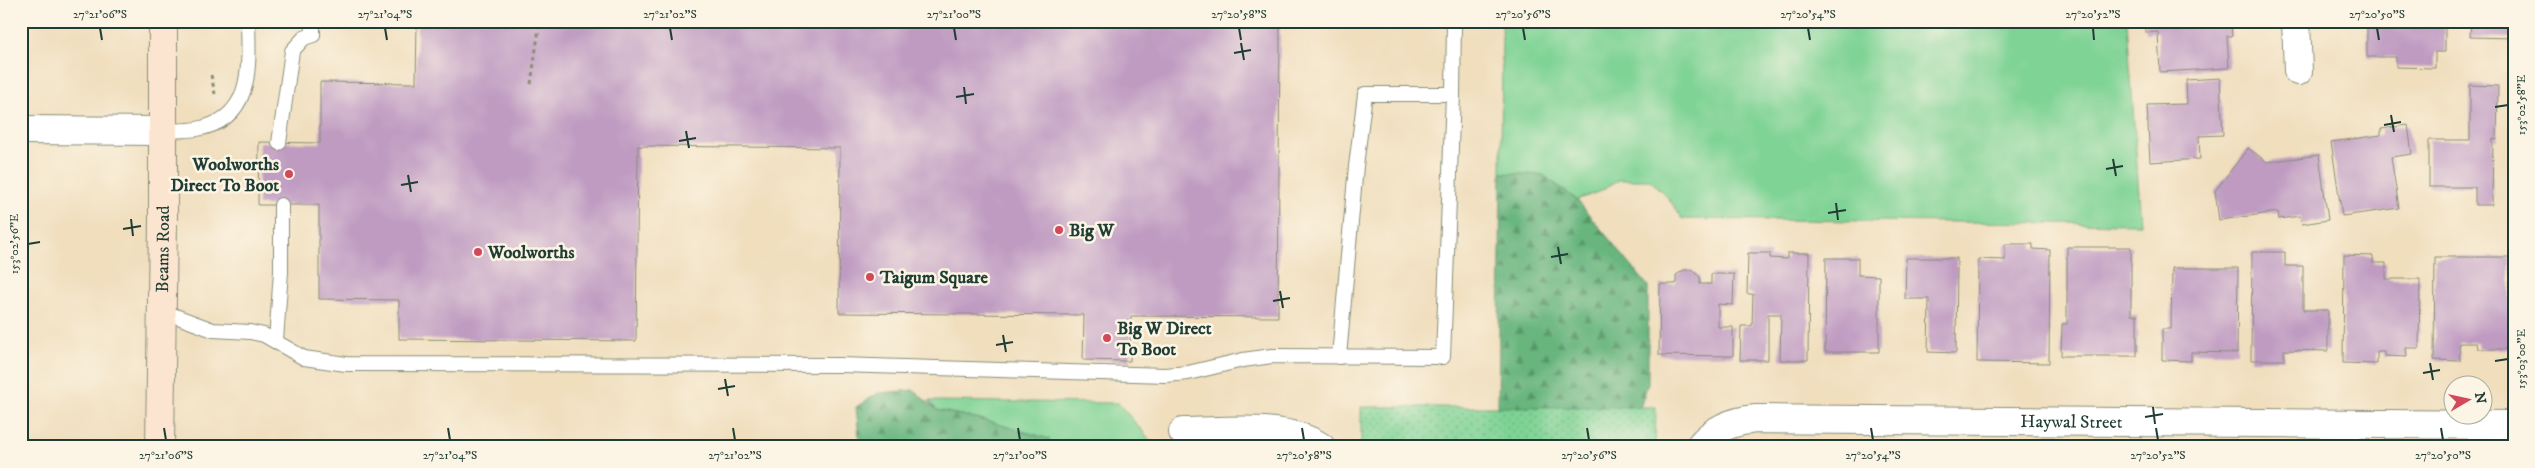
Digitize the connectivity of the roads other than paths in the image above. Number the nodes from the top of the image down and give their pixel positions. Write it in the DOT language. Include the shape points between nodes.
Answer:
graph roads {
  1 [pos="163,21"];
  2 [pos="248,21"];
  3 [pos="314,21"];
  4 [pos="1454,21"];
  5 [pos="2296,21"];
  6 [pos="2298,72"];
  7 [pos="1454,94"];
  8 [pos="21,130"];
  9 [pos="162,131"];
  10 [pos="279,143"];
  11 [pos="280,205"];
  12 [pos="162,310"];
  13 [pos="276,340"];
  14 [pos="1339,357"];
  15 [pos="2514,425"];
  16 [pos="1183,432"];
  17 [pos="2313,435"];
  18 [pos="160,447"];
  19 [pos="1321,447"];
  20 [pos="1699,447"];
  1 -- 9 [label="main road, Beams Road"];
  2 -- 9 [label="lane" via="249,68 246,86 236,108 210,126"];
  3 -- 10 [label="lane" via="313,36 304,38 292,51"];
  4 -- 7 [label="lane"];
  5 -- 6 [label="street"];
  7 -- 14 [label="lane" via="1365,94"];
  7 -- 14 [label="lane" via="1443,356"];
  8 -- 9 [label="street"];
  9 -- 12 [label="main road, Beams Road"];
  11 -- 13 [label="lane" via="281,272"];
  12 -- 13 [label="lane" via="213,330 250,332"];
  12 -- 18 [label="main road, Beams Road"];
  13 -- 14 [label="lane" via="304,358 316,361 383,364 822,365 1166,375 1272,356"];
  15 -- 17 [label="street, Haywal Street"];
  16 -- 19 [label="street" via="1282,432 1306,437"];
  17 -- 20 [label="street, Haywal Street" via="1756,420 1731,423 1708,436"];
}
